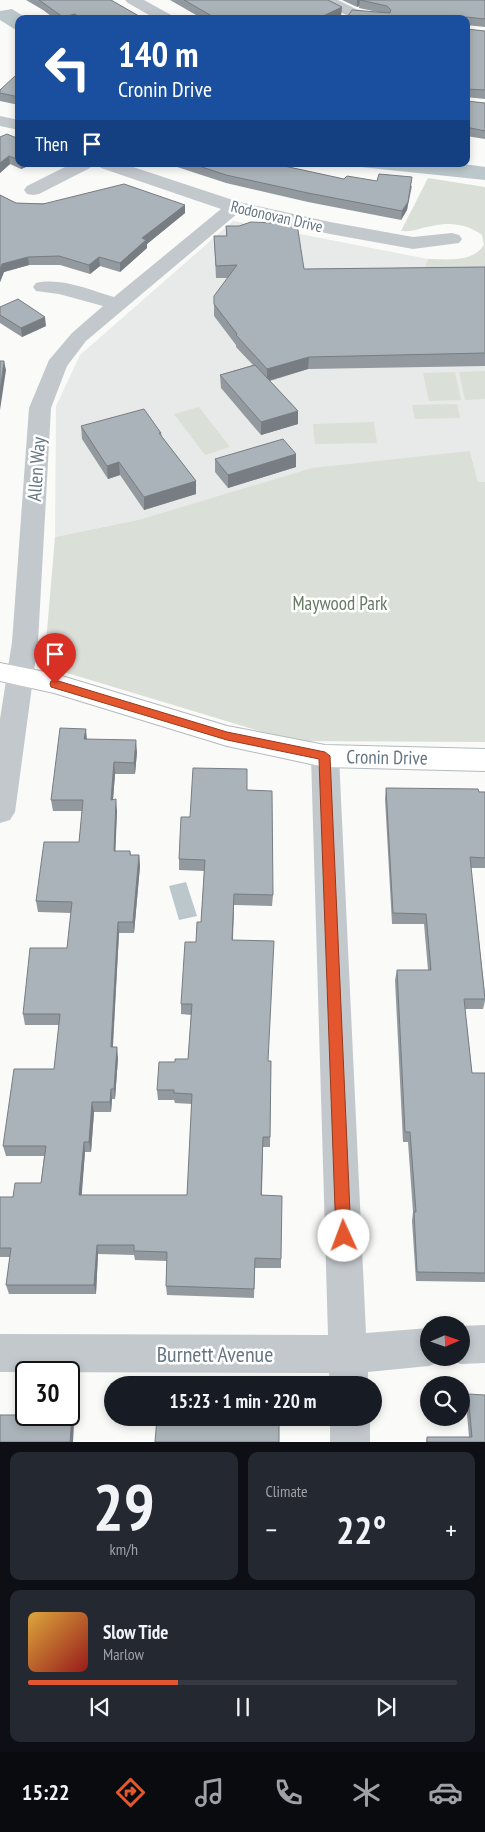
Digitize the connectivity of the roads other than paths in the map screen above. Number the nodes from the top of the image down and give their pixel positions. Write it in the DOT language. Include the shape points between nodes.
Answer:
graph roads {
  1 [pos="133,0"];
  2 [pos="327,0"];
  3 [pos="161,15"];
  4 [pos="346,15"];
  5 [pos="0,121"];
  6 [pos="15,124"];
  7 [pos="78,167"];
  8 [pos="117,167"];
  9 [pos="33,190"];
  10 [pos="234,207"];
  11 [pos="452,240"];
  12 [pos="43,287"];
  13 [pos="117,304"];
  14 [pos="10,674"];
  15 [pos="325,756"];
  16 [pos="485,760"];
  17 [pos="0,812"];
  18 [pos="485,1344"];
  19 [pos="470,1345"];
  20 [pos="420,1349"];
  21 [pos="0,1353"];
  22 [pos="349,1369"];
  23 [pos="350,1426"];
  24 [pos="350,1442"];
  1 -- 3 [label="street"];
  2 -- 4 [label="street"];
  5 -- 6 [label="street"];
  7 -- 9 [label="street"];
  8 -- 10 [label="street, Rodonovan Drive"];
  10 -- 11 [label="street, Rodonovan Drive" via="413,242"];
  10 -- 13 [label="street, Allen Way"];
  12 -- 13 [label="street" via="60,288"];
  13 -- 14 [label="street, Allen Way" via="79,337 56,365 40,408 25,642"];
  14 -- 15 [label="street, Cronin Drive" via="227,736"];
  14 -- 17 [label="street, Allen Way"];
  15 -- 16 [label="street, Cronin Drive"];
  15 -- 22 [label="street"];
  18 -- 19 [label="street"];
  20 -- 22 [label="street, Burnett Avenue"];
  21 -- 22 [label="street, Burnett Avenue"];
  23 -- 24 [label="street"];
}
